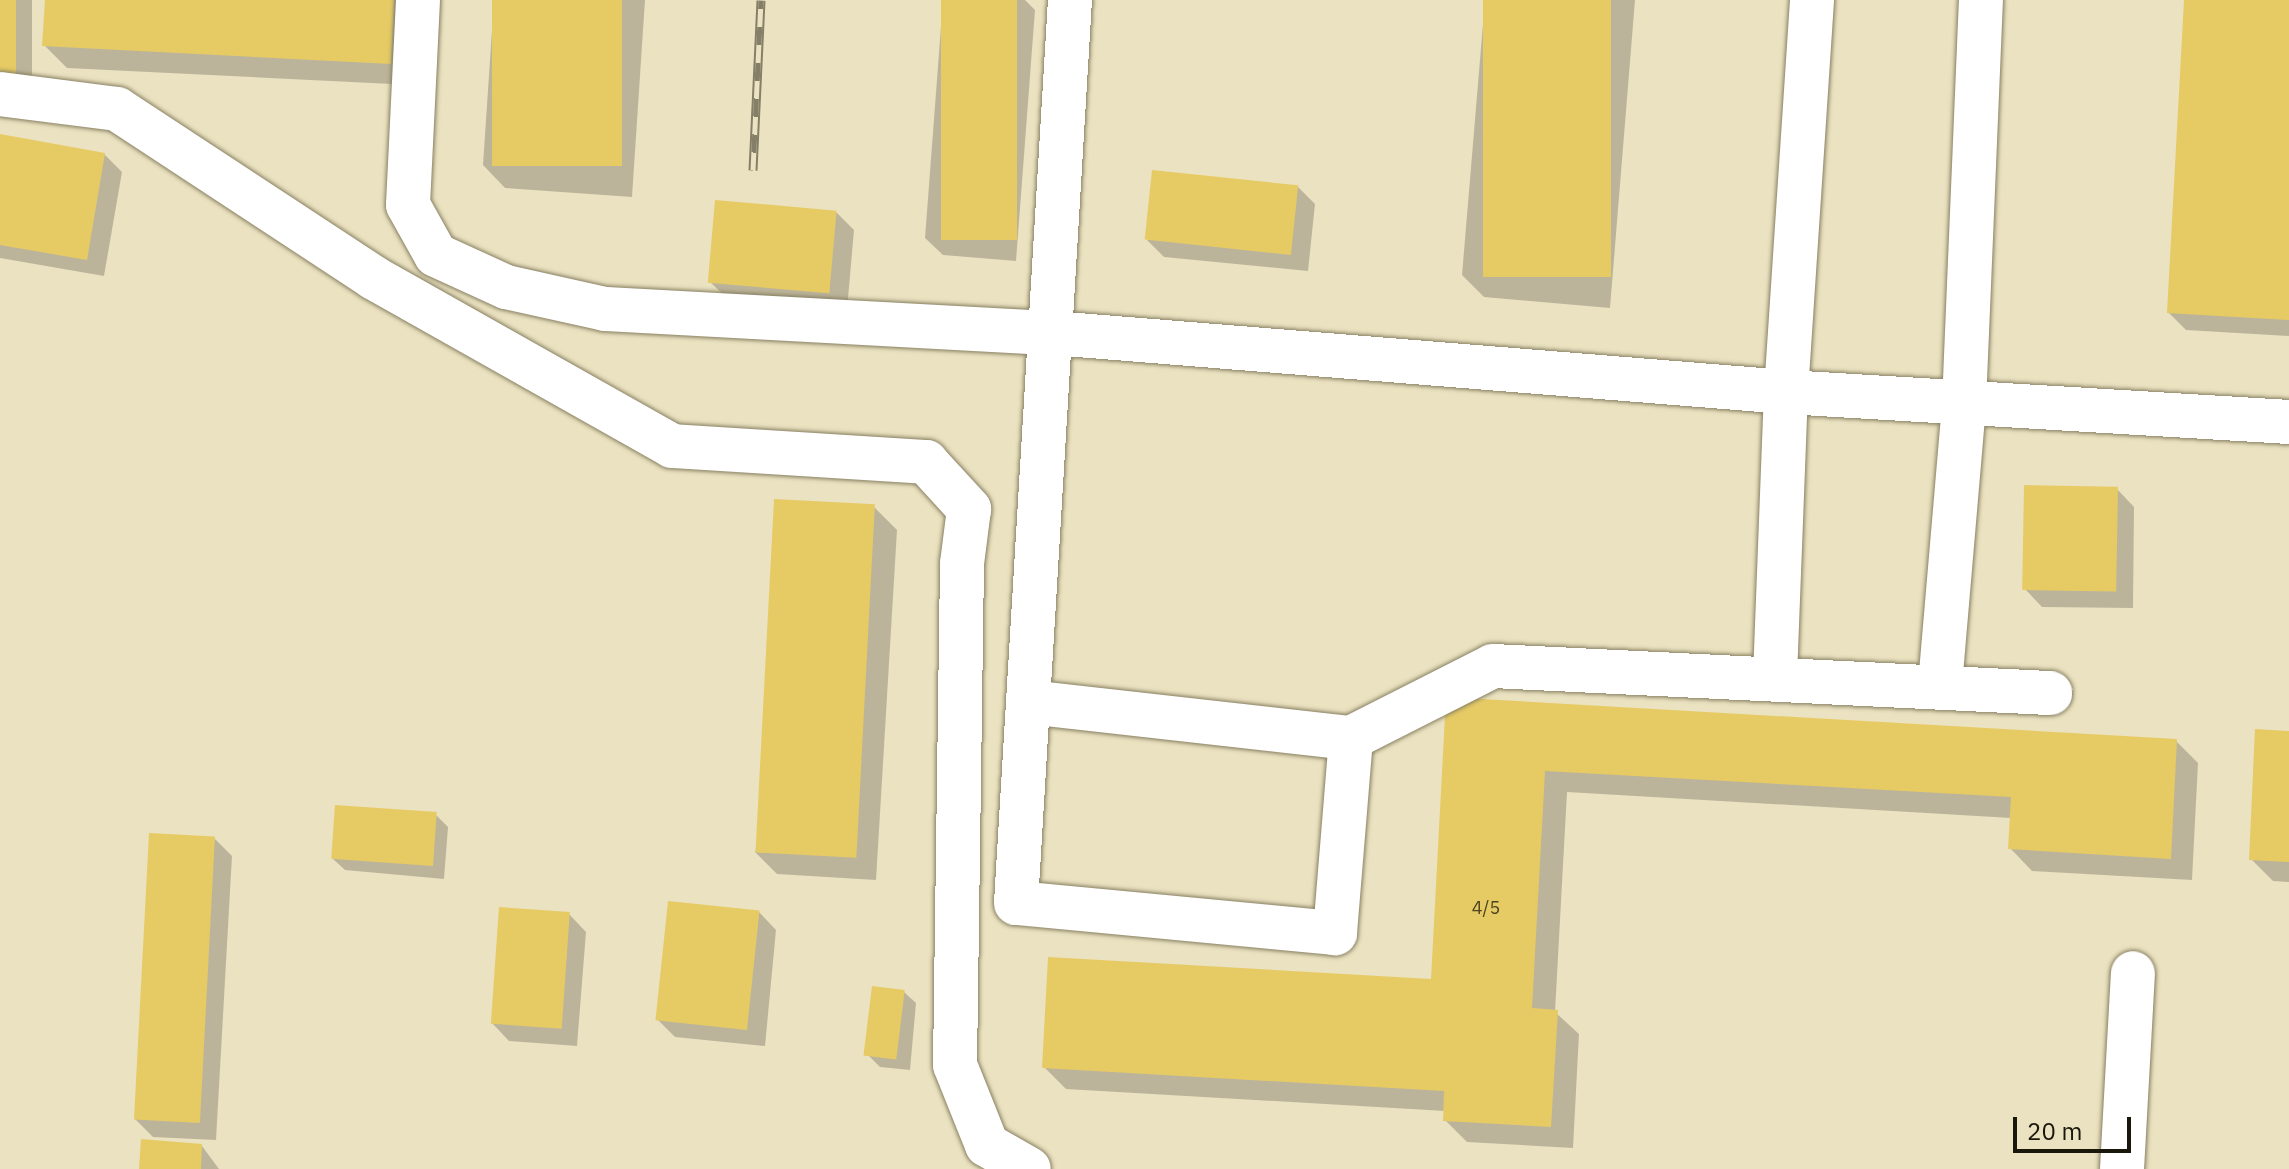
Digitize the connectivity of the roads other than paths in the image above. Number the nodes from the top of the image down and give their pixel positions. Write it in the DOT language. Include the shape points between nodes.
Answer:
graph roads {
  1 [pos="418,0"];
  2 [pos="1070,0"];
  3 [pos="1812,0"];
  4 [pos="1981,0"];
  5 [pos="0,94"];
  6 [pos="1053,333"];
  7 [pos="1786,392"];
  8 [pos="1964,404"];
  9 [pos="2289,422"];
  10 [pos="1775,677"];
  11 [pos="1940,685"];
  12 [pos="2050,693"];
  13 [pos="1029,702"];
  14 [pos="1351,738"];
  15 [pos="2133,973"];
  16 [pos="1029,1169"];
  17 [pos="2122,1169"];
  1 -- 6 [label="lane" via="408,205 436,255 506,287 605,309"];
  2 -- 6 [label="lane"];
  3 -- 7 [label="lane"];
  4 -- 8 [label="lane"];
  5 -- 16 [label="lane" via="117,109 374,278 672,446 926,462 969,509 962,564 955,1065 987,1145"];
  6 -- 7 [label="lane"];
  6 -- 13 [label="lane"];
  7 -- 8 [label="lane"];
  7 -- 10 [label="lane"];
  8 -- 9 [label="lane"];
  8 -- 11 [label="lane"];
  10 -- 11 [label="lane"];
  10 -- 14 [label="lane" via="1493,666"];
  11 -- 12 [label="lane"];
  13 -- 14 [label="lane"];
  13 -- 14 [label="lane" via="1016,903 1335,933"];
  15 -- 17 [label="lane"];
}
